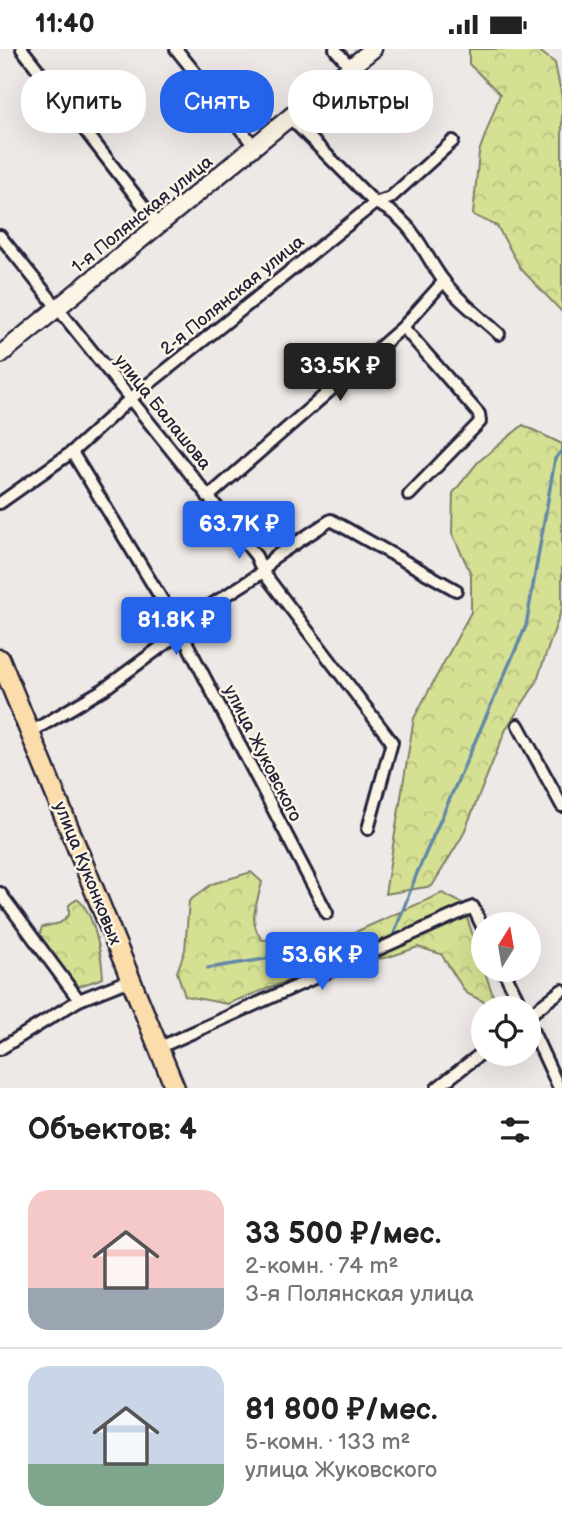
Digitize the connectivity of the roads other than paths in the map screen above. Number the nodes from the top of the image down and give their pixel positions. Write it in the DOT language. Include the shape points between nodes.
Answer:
graph roads {
  1 [pos="22,49"];
  2 [pos="176,49"];
  3 [pos="335,49"];
  4 [pos="373,49"];
  5 [pos="351,68"];
  6 [pos="349,70"];
  7 [pos="288,119"];
  8 [pos="304,133"];
  9 [pos="453,141"];
  10 [pos="255,146"];
  11 [pos="375,203"];
  12 [pos="159,226"];
  13 [pos="0,236"];
  14 [pos="444,281"];
  15 [pos="57,309"];
  16 [pos="403,327"];
  17 [pos="499,334"];
  18 [pos="0,355"];
  19 [pos="130,399"];
  20 [pos="72,452"];
  21 [pos="409,495"];
  22 [pos="208,497"];
  23 [pos="0,503"];
  24 [pos="263,572"];
  25 [pos="456,590"];
  26 [pos="178,626"];
  27 [pos="0,659"];
  28 [pos="0,684"];
  29 [pos="518,725"];
  30 [pos="31,732"];
  31 [pos="562,806"];
  32 [pos="369,829"];
  33 [pos="0,893"];
  34 [pos="327,912"];
  35 [pos="475,912"];
  36 [pos="122,982"];
  37 [pos="562,990"];
  38 [pos="79,1000"];
  39 [pos="541,1008"];
  40 [pos="158,1048"];
  41 [pos="541,1048"];
  42 [pos="0,1049"];
  43 [pos="471,1061"];
  44 [pos="165,1088"];
  45 [pos="175,1088"];
  46 [pos="437,1088"];
  47 [pos="559,1088"];
  1 -- 12 [label="street"];
  2 -- 10 [label="street"];
  3 -- 5 [label="street"];
  4 -- 5 [label="street, 1-я Полянская улица"];
  5 -- 6 [label="street, 1-я Полянская улица"];
  7 -- 10 [label="street, 1-я Полянская улица"];
  8 -- 11 [label="street"];
  9 -- 11 [label="street, 2-я Полянская улица" via="390,198"];
  10 -- 12 [label="street, 1-я Полянская улица"];
  11 -- 14 [label="street" via="391,210 421,241"];
  11 -- 19 [label="street, 2-я Полянская улица"];
  12 -- 15 [label="street, 1-я Полянская улица"];
  13 -- 15 [label="street, улица Балашова"];
  14 -- 16 [label="street"];
  14 -- 17 [label="street"];
  15 -- 18 [label="street, 1-я Полянская улица"];
  15 -- 19 [label="street, улица Балашова"];
  16 -- 21 [label="street" via="479,414 480,422"];
  16 -- 22 [label="street"];
  19 -- 20 [label="street, 2-я Полянская улица"];
  19 -- 22 [label="street, улица Балашова"];
  20 -- 23 [label="street, 2-я Полянская улица"];
  20 -- 26 [label="street, улица Жуковского"];
  22 -- 24 [label="street, улица Балашова"];
  24 -- 25 [label="street" via="273,558 331,520"];
  24 -- 26 [label="street"];
  24 -- 32 [label="street, улица Балашова" via="392,743"];
  26 -- 30 [label="street" via="169,641 104,689"];
  26 -- 34 [label="street, улица Жуковского"];
  27 -- 30 [label="main road, улица Куконковых"];
  28 -- 36 [label="main road, улица Куконковых"];
  29 -- 31 [label="street"];
  30 -- 40 [label="main road, улица Куконковых"];
  33 -- 38 [label="street"];
  35 -- 40 [label="street" via="472,907"];
  36 -- 38 [label="street"];
  36 -- 44 [label="main road, улица Куконковых"];
  37 -- 39 [label="street"];
  38 -- 42 [label="street"];
  40 -- 45 [label="main road, улица Куконковых"];
  41 -- 47 [label="street"];
  43 -- 46 [label="street"];
}
